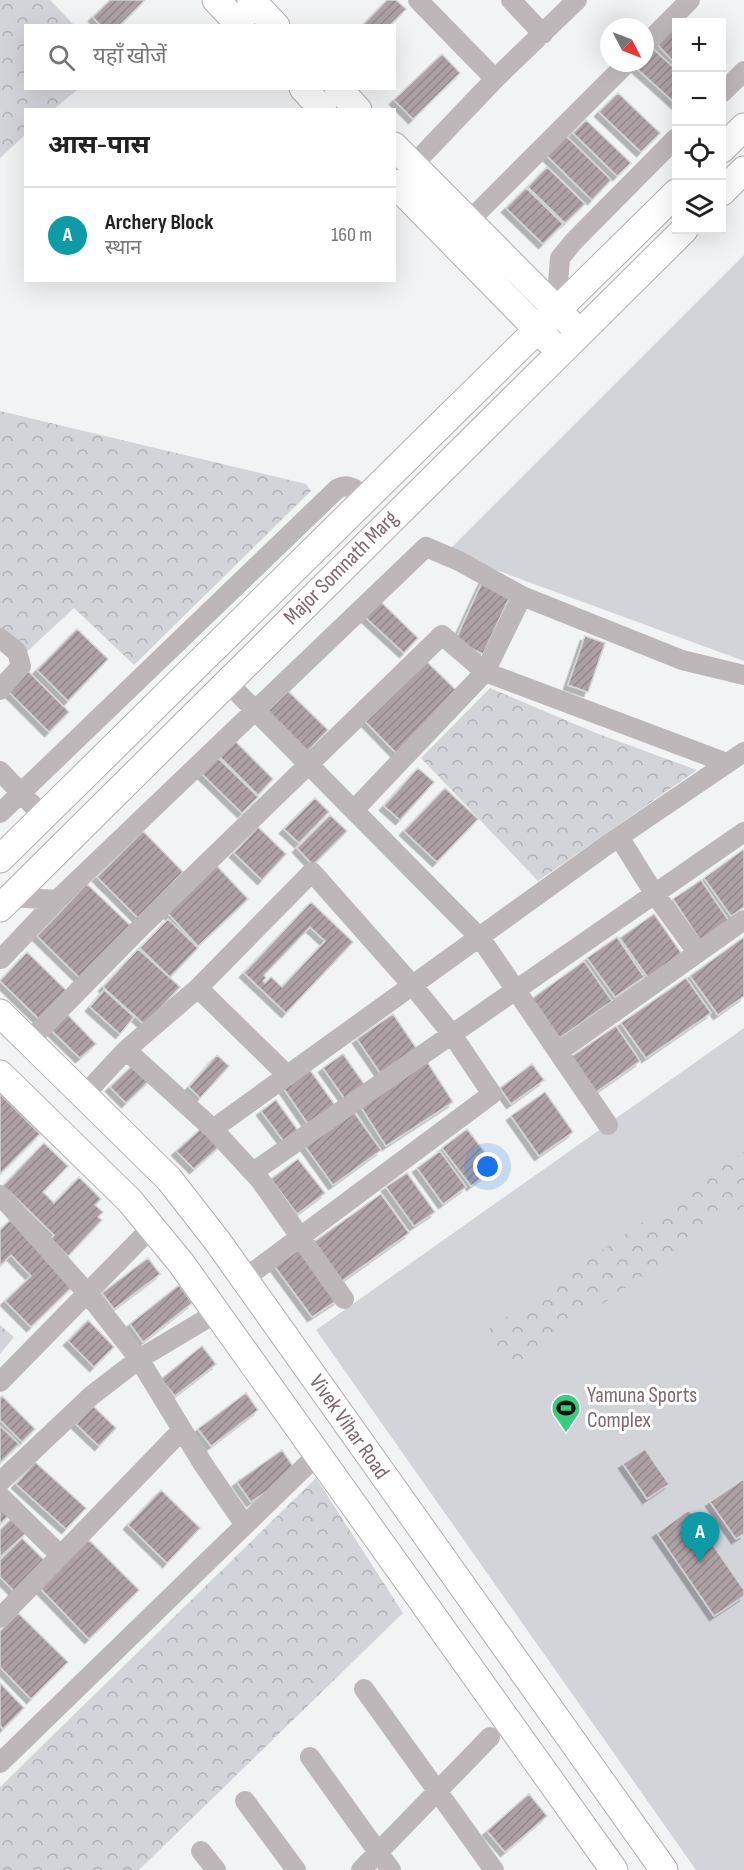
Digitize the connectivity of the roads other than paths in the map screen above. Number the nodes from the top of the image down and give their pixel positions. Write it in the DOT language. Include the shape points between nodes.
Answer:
graph roads {
  1 [pos="216,0"];
  2 [pos="251,0"];
  3 [pos="418,0"];
  4 [pos="511,0"];
  5 [pos="577,0"];
  6 [pos="690,0"];
  7 [pos="239,24"];
  8 [pos="274,24"];
  9 [pos="543,34"];
  10 [pos="654,36"];
  11 [pos="744,71"];
  12 [pos="618,72"];
  13 [pos="495,79"];
  14 [pos="726,89"];
  15 [pos="305,90"];
  16 [pos="340,90"];
  17 [pos="321,108"];
  18 [pos="356,108"];
  19 [pos="744,127"];
  20 [pos="672,142"];
  21 [pos="726,145"];
  22 [pos="396,152"];
  23 [pos="744,170"];
  24 [pos="404,174"];
  25 [pos="726,188"];
  26 [pos="672,197"];
  27 [pos="469,221"];
  28 [pos="680,234"];
  29 [pos="556,310"];
  30 [pos="537,329"];
  31 [pos="579,333"];
  32 [pos="559,352"];
  33 [pos="365,499"];
  34 [pos="522,596"];
  35 [pos="0,639"];
  36 [pos="485,672"];
  37 [pos="744,675"];
  38 [pos="227,682"];
  39 [pos="0,690"];
  40 [pos="255,710"];
  41 [pos="744,752"];
  42 [pos="726,764"];
  43 [pos="309,765"];
  44 [pos="0,771"];
  45 [pos="21,793"];
  46 [pos="354,810"];
  47 [pos="0,813"];
  48 [pos="43,816"];
  49 [pos="744,832"];
  50 [pos="619,837"];
  51 [pos="0,859"];
  52 [pos="654,893"];
  53 [pos="57,900"];
  54 [pos="6,902"];
  55 [pos="744,920"];
  56 [pos="480,938"];
  57 [pos="697,952"];
  58 [pos="1,959"];
  59 [pos="414,986"];
  60 [pos="198,988"];
  61 [pos="515,989"];
  62 [pos="0,1013"];
  63 [pos="451,1033"];
  64 [pos="28,1041"];
  65 [pos="126,1050"];
  66 [pos="558,1052"];
  67 [pos="288,1076"];
  68 [pos="1,1078"];
  69 [pos="84,1095"];
  70 [pos="608,1125"];
  71 [pos="213,1129"];
  72 [pos="253,1172"];
  73 [pos="0,1195"];
  74 [pos="152,1227"];
  75 [pos="300,1238"];
  76 [pos="244,1279"];
  77 [pos="88,1294"];
  78 [pos="344,1299"];
  79 [pos="216,1313"];
  80 [pos="139,1359"];
  81 [pos="0,1382"];
  82 [pos="182,1430"];
  83 [pos="317,1455"];
  84 [pos="380,1471"];
  85 [pos="0,1482"];
  86 [pos="346,1495"];
  87 [pos="0,1496"];
  88 [pos="246,1525"];
  89 [pos="60,1555"];
  90 [pos="0,1618"];
  91 [pos="364,1689"];
  92 [pos="490,1737"];
  93 [pos="310,1756"];
  94 [pos="0,1763"];
  95 [pos="438,1791"];
  96 [pos="245,1801"];
  97 [pos="201,1851"];
  98 [pos="379,1853"];
  99 [pos="216,1870"];
  100 [pos="296,1870"];
  101 [pos="361,1870"];
  102 [pos="392,1870"];
  103 [pos="494,1870"];
  104 [pos="614,1870"];
  105 [pos="664,1870"];
  1 -- 7 [label="main road"];
  2 -- 8 [label="main road"];
  3 -- 13 [label="street"];
  4 -- 9 [label="street"];
  5 -- 9 [label="street"];
  6 -- 10 [label="street"];
  9 -- 13 [label="street"];
  11 -- 14 [label="street"];
  12 -- 27 [label="street"];
  13 -- 24 [label="street"];
  15 -- 17 [label="main road"];
  16 -- 18 [label="main road"];
  19 -- 21 [label="main road"];
  20 -- 29 [label="street" via="560,258"];
  22 -- 24 [label="main road"];
  23 -- 25 [label="main road"];
  24 -- 27 [label="main road"];
  24 -- 30 [label="main road"];
  26 -- 29 [label="main road, Major Somnath Marg"];
  27 -- 29 [label="main road"];
  28 -- 31 [label="main road, Major Somnath Marg"];
  29 -- 30 [label="main road, Major Somnath Marg"];
  29 -- 31 [label="main road"];
  30 -- 32 [label="main road"];
  30 -- 33 [label="main road, Major Somnath Marg"];
  31 -- 32 [label="main road, Major Somnath Marg"];
  32 -- 38 [label="main road, Major Somnath Marg"];
  33 -- 45 [label="street" via="350,487 337,489"];
  33 -- 48 [label="main road, Major Somnath Marg"];
  34 -- 36 [label="street"];
  34 -- 37 [label="street" via="682,660"];
  34 -- 40 [label="street" via="426,547"];
  35 -- 39 [label="street" via="17,652 21,666"];
  36 -- 42 [label="street"];
  36 -- 43 [label="street" via="442,635"];
  36 -- 46 [label="street"];
  38 -- 40 [label="street"];
  38 -- 54 [label="main road, Major Somnath Marg"];
  40 -- 43 [label="street"];
  40 -- 53 [label="street"];
  41 -- 42 [label="street"];
  42 -- 50 [label="street"];
  43 -- 46 [label="street"];
  43 -- 64 [label="street"];
  44 -- 45 [label="street"];
  45 -- 47 [label="street"];
  45 -- 48 [label="street"];
  46 -- 56 [label="street"];
  48 -- 51 [label="main road, Major Somnath Marg"];
  49 -- 52 [label="street"];
  50 -- 52 [label="street"];
  50 -- 56 [label="street"];
  52 -- 57 [label="street"];
  52 -- 61 [label="street"];
  53 -- 54 [label="street"];
  53 -- 58 [label="street"];
  55 -- 57 [label="street"];
  56 -- 59 [label="street"];
  56 -- 61 [label="street"];
  57 -- 66 [label="street"];
  59 -- 60 [label="street" via="312,872"];
  59 -- 63 [label="street"];
  59 -- 67 [label="street"];
  60 -- 65 [label="street"];
  60 -- 67 [label="street"];
  61 -- 63 [label="street"];
  61 -- 66 [label="street"];
  62 -- 64 [label="main road, Vivek Vihar Road"];
  63 -- 72 [label="street"];
  63 -- 75 [label="street" via="492,1094"];
  64 -- 69 [label="main road, Vivek Vihar Road"];
  65 -- 69 [label="street"];
  65 -- 71 [label="street"];
  66 -- 70 [label="street"];
  67 -- 71 [label="street"];
  68 -- 74 [label="main road" via="130,1201"];
  69 -- 76 [label="main road, Vivek Vihar Road" via="169,1179"];
  71 -- 72 [label="street"];
  72 -- 75 [label="street"];
  73 -- 77 [label="street"];
  74 -- 77 [label="street"];
  74 -- 79 [label="main road"];
  75 -- 76 [label="street"];
  75 -- 78 [label="street"];
  76 -- 84 [label="main road, Vivek Vihar Road"];
  77 -- 80 [label="street"];
  77 -- 81 [label="street"];
  79 -- 80 [label="street"];
  79 -- 83 [label="main road"];
  80 -- 82 [label="street"];
  80 -- 85 [label="street" via="91,1396"];
  82 -- 88 [label="street"];
  82 -- 89 [label="street"];
  83 -- 86 [label="main road"];
  83 -- 88 [label="street"];
  84 -- 86 [label="main road"];
  84 -- 105 [label="main road, Vivek Vihar Road"];
  86 -- 104 [label="main road"];
  87 -- 89 [label="street"];
  88 -- 94 [label="street"];
  89 -- 90 [label="street"];
  91 -- 95 [label="street"];
  92 -- 95 [label="street"];
  93 -- 98 [label="street"];
  95 -- 98 [label="street"];
  95 -- 103 [label="street"];
  96 -- 100 [label="street"];
  97 -- 99 [label="street"];
  98 -- 101 [label="street"];
  98 -- 102 [label="street"];
}
